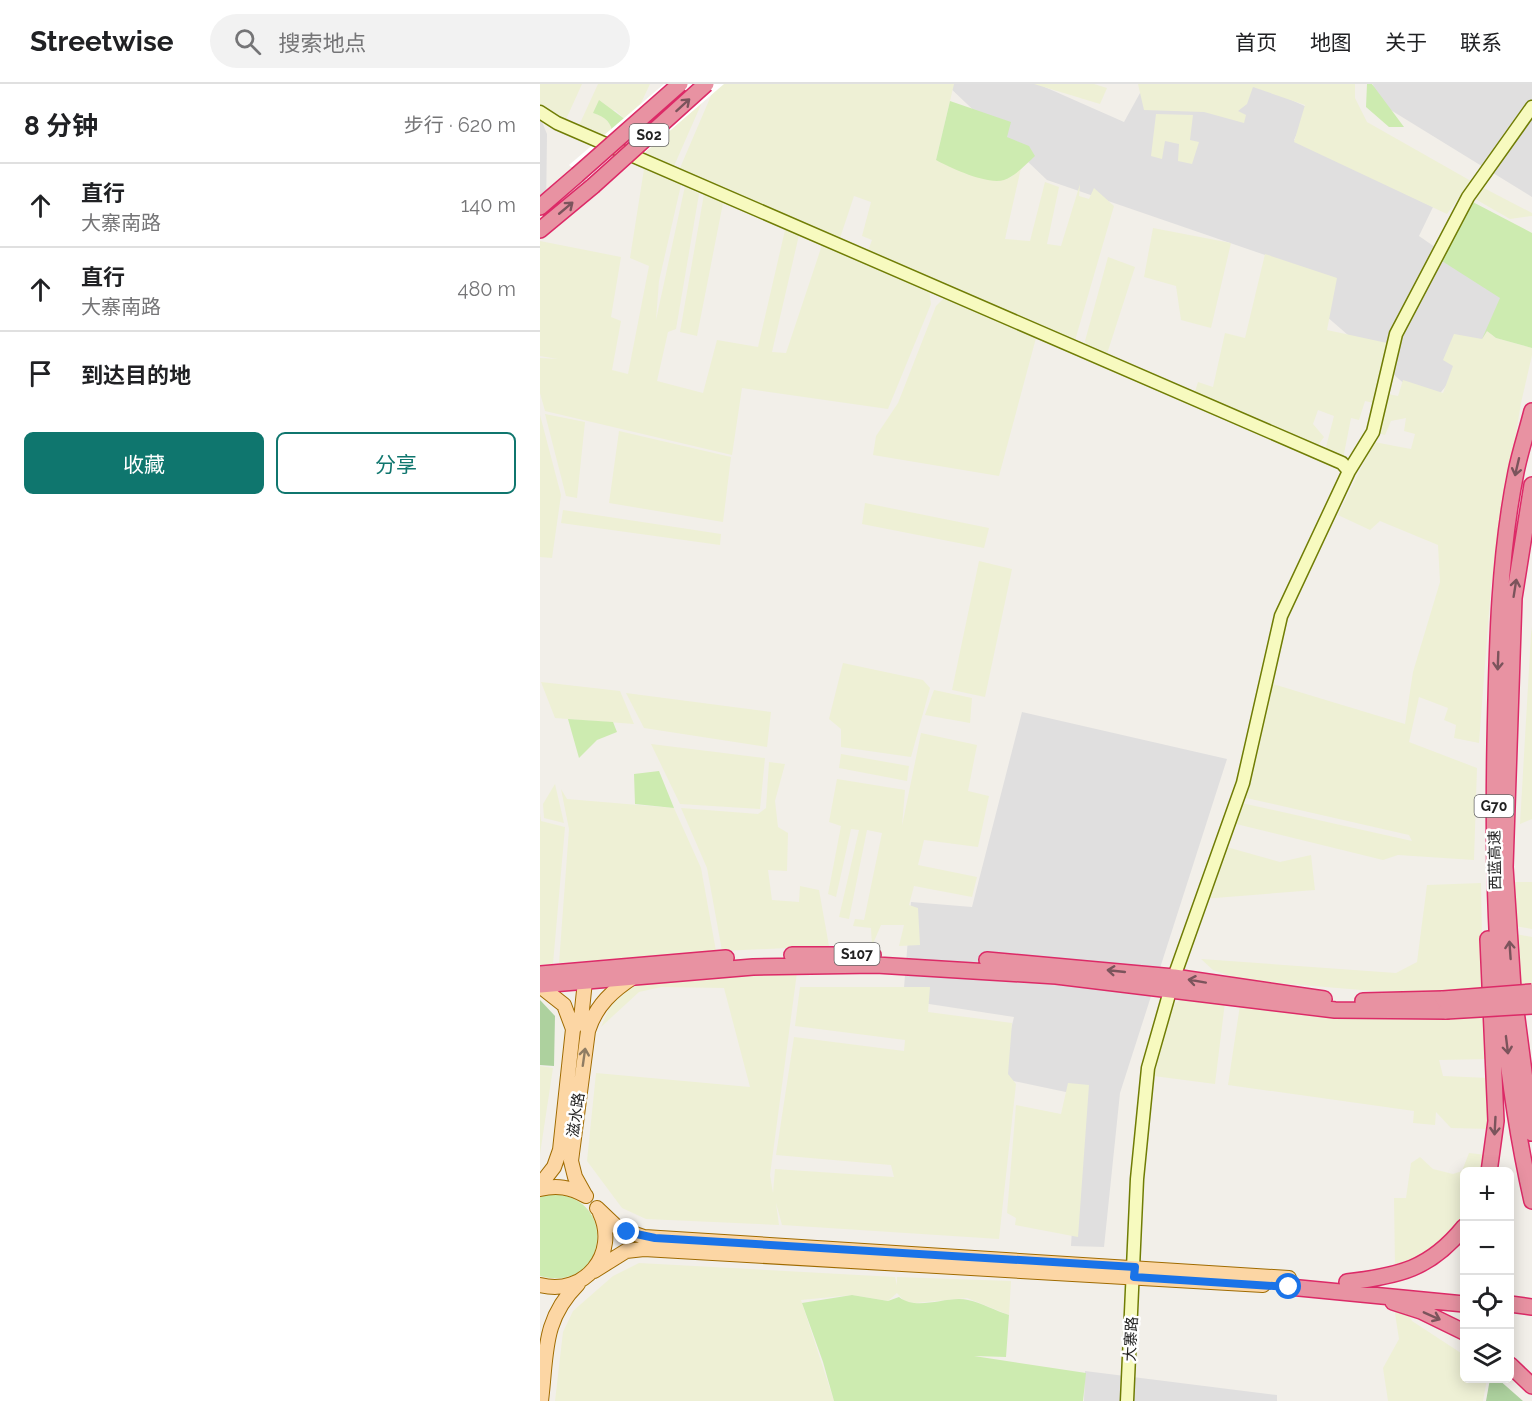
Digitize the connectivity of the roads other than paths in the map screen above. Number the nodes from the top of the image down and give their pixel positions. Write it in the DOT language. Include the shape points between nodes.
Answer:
graph roads {
  1 [pos="680,84"];
  2 [pos="706,84"];
  3 [pos="1532,107"];
  4 [pos="540,112"];
  5 [pos="540,207"];
  6 [pos="540,230"];
  7 [pos="1532,411"];
  8 [pos="1349,471"];
  9 [pos="1532,485"];
  10 [pos="1494,795"];
  11 [pos="540,974"];
  12 [pos="586,975"];
  13 [pos="635,976"];
  14 [pos="1172,983"];
  15 [pos="540,985"];
  16 [pos="1532,992"];
  17 [pos="1445,1005"];
  18 [pos="1532,1006"];
  19 [pos="580,1026"];
  20 [pos="1532,1133"];
  21 [pos="1491,1167"];
  22 [pos="540,1187"];
  23 [pos="585,1195"];
  24 [pos="1532,1201"];
  25 [pos="597,1208"];
  26 [pos="1460,1232"];
  27 [pos="594,1271"];
  28 [pos="1134,1272"];
  29 [pos="581,1281"];
  30 [pos="1289,1282"];
  31 [pos="540,1285"];
  32 [pos="1341,1286"];
  33 [pos="1460,1298"];
  34 [pos="1460,1303"];
  35 [pos="1460,1330"];
  36 [pos="1514,1370"];
  37 [pos="1532,1386"];
  38 [pos="541,1401"];
  39 [pos="1127,1401"];
  1 -- 5 [label="highway, S02, bridge"];
  6 -- 2 [label="highway, S02, one-way, bridge"];
  3 -- 8 [label="street, 大寨路" via="1468,197 1396,334 1373,432"];
  4 -- 8 [label="street" via="579,133 1342,463"];
  7 -- 10 [label="highway, 西蓝高速 / G70, one-way" via="1516,472 1500,599"];
  8 -- 14 [label="street, 大寨路" via="1281,616 1243,783"];
  20 -- 9 [label="highway, 西蓝高速 / G70, one-way" via="1513,988 1505,867 1514,598"];
  10 -- 21 [label="highway, one-way" via="1488,854 1496,1121"];
  10 -- 24 [label="highway, 西蓝高速 / G70, one-way" via="1500,982 1515,1110"];
  11 -- 12 [label="highway, S107"];
  12 -- 13 [label="highway, S107"];
  14 -- 12 [label="highway, S107, one-way" via="1058,965 824,954 700,960"];
  12 -- 15 [label="highway, S107"];
  12 -- 19 [label="main road"];
  13 -- 14 [label="highway, S107" via="753,967 876,965"];
  13 -- 19 [label="main road" via="605,998 594,1015"];
  14 -- 17 [label="highway, S107" via="1334,1000"];
  14 -- 28 [label="street, 大寨路" via="1148,1068 1137,1179"];
  15 -- 19 [label="main road" via="564,1005"];
  16 -- 17 [label="highway, S107, bridge"];
  17 -- 18 [label="highway, S107, bridge"];
  19 -- 22 [label="main road, 滋水路" via="560,1150"];
  23 -- 19 [label="main road, 滋水路, one-way" via="571,1161"];
  22 -- 23 [label="main road" via="569,1188"];
  23 -- 25 [label="main road"];
  25 -- 27 [label="main road" via="605,1224 606,1241"];
  25 -- 28 [label="main road" via="618,1228 644,1237"];
  26 -- 32 [label="highway" via="1443,1251 1413,1270"];
  27 -- 28 [label="main road" via="626,1251 644,1249"];
  27 -- 29 [label="main road"];
  28 -- 30 [label="main road"];
  28 -- 39 [label="street, 大寨路"];
  29 -- 31 [label="main road" via="566,1287"];
  29 -- 38 [label="main road" via="553,1315"];
  30 -- 32 [label="highway"];
  32 -- 33 [label="highway"];
  32 -- 34 [label="highway"];
  32 -- 35 [label="highway, one-way" via="1421,1311"];
  36 -- 37 [label="highway"];
}
